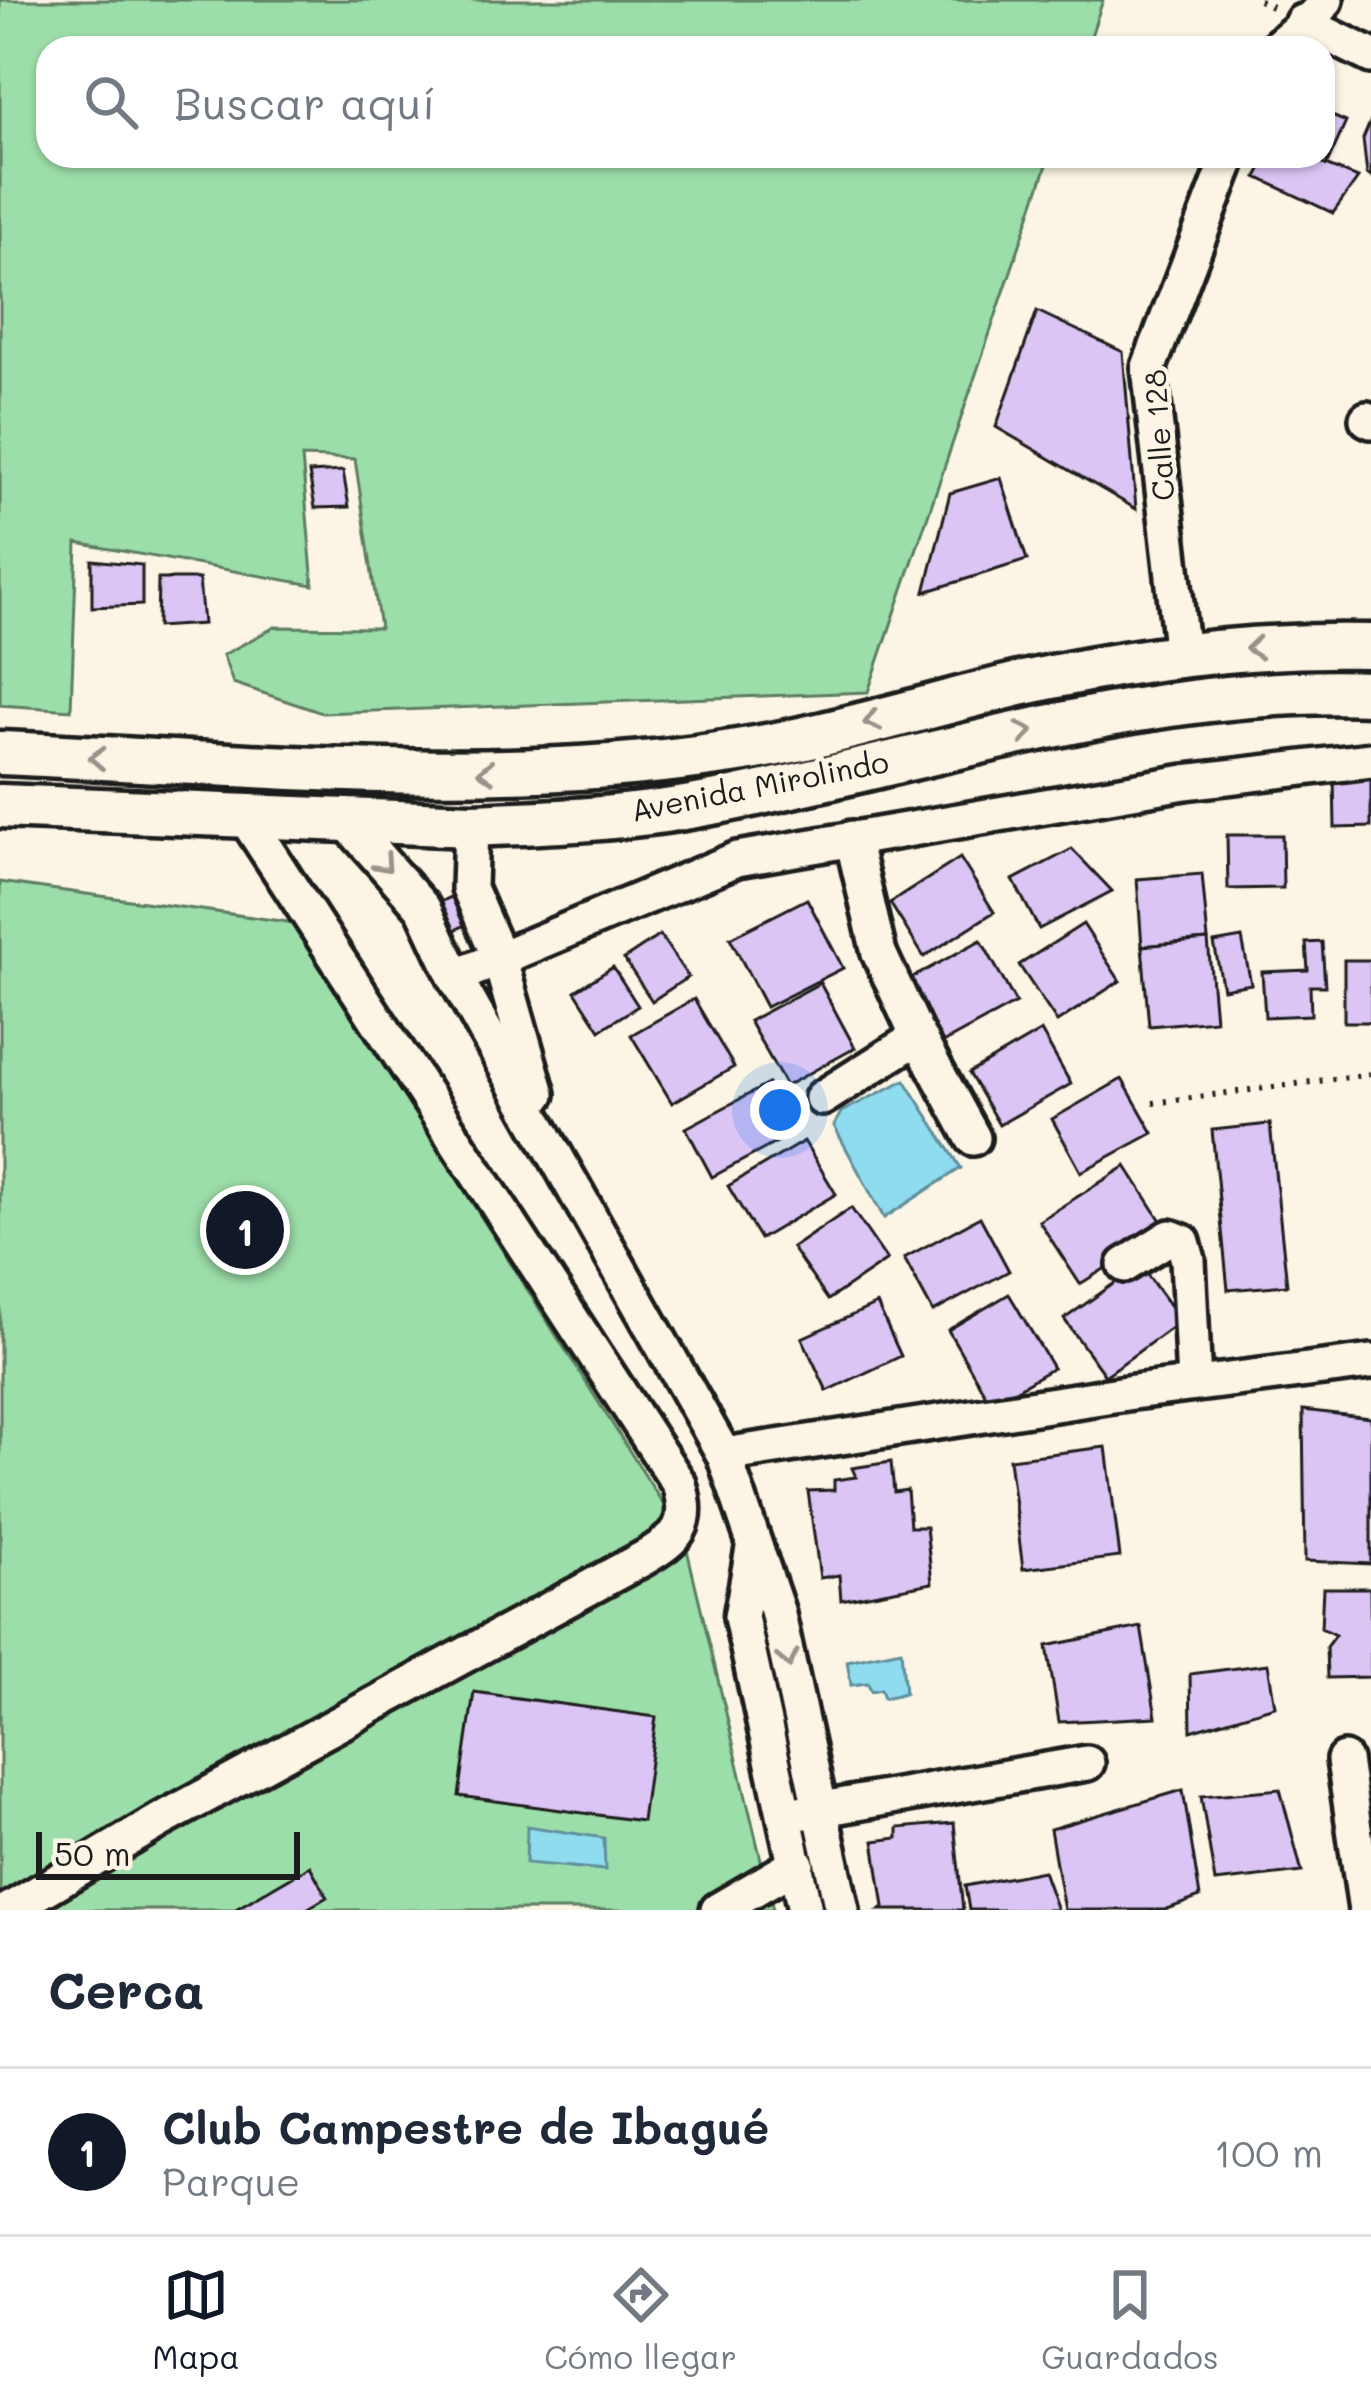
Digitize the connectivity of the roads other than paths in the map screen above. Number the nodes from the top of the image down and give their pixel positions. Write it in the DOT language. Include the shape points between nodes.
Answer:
graph roads {
  1 [pos="1314,11"];
  2 [pos="1288,36"];
  3 [pos="1371,56"];
  4 [pos="1225,168"];
  5 [pos="1371,646"];
  6 [pos="1182,655"];
  7 [pos="1371,693"];
  8 [pos="0,736"];
  9 [pos="20,754"];
  10 [pos="1371,760"];
  11 [pos="0,806"];
  12 [pos="245,817"];
  13 [pos="345,820"];
  14 [pos="471,825"];
  15 [pos="852,838"];
  16 [pos="499,957"];
  17 [pos="455,976"];
  18 [pos="918,1037"];
  19 [pos="823,1098"];
  20 [pos="973,1138"];
  21 [pos="551,1142"];
  22 [pos="1125,1265"];
  23 [pos="1371,1362"];
  24 [pos="1194,1384"];
  25 [pos="724,1455"];
  26 [pos="1344,1760"];
  27 [pos="1087,1763"];
  28 [pos="804,1812"];
  29 [pos="797,1864"];
  30 [pos="9,1910"];
  31 [pos="718,1910"];
  32 [pos="805,1910"];
  33 [pos="842,1910"];
  34 [pos="1366,1910"];
  1 -- 2 [label="street"];
  1 -- 3 [label="street"];
  4 -- 6 [label="street, Calle 128" via="1149,367"];
  5 -- 6 [label="main road, Avenida Mirolindo, one-way"];
  6 -- 9 [label="main road, Avenida Mirolindo, one-way" via="1025,683 796,741 594,767 387,773"];
  14 -- 7 [label="main road, Avenida Mirolindo, one-way" via="704,805 1182,702"];
  8 -- 9 [label="main road"];
  10 -- 15 [label="street"];
  11 -- 12 [label="main road, Avenida Mirolindo"];
  12 -- 13 [label="main road, Avenida Mirolindo"];
  12 -- 30 [label="street" via="679,1484 684,1519 676,1536 644,1558"];
  13 -- 14 [label="main road, Avenida Mirolindo"];
  13 -- 17 [label="street, one-way" via="423,908"];
  14 -- 16 [label="street" via="469,888"];
  15 -- 16 [label="street" via="736,859"];
  15 -- 18 [label="street" via="879,953"];
  16 -- 17 [label="street"];
  16 -- 21 [label="street"];
  17 -- 21 [label="street"];
  18 -- 19 [label="street"];
  18 -- 20 [label="street"];
  21 -- 25 [label="street"];
  22 -- 24 [label="street" via="1157,1242 1183,1242"];
  23 -- 24 [label="street"];
  24 -- 25 [label="street"];
  25 -- 28 [label="street" via="778,1610"];
  26 -- 34 [label="street"];
  27 -- 28 [label="street"];
  28 -- 29 [label="street"];
  28 -- 33 [label="street"];
  29 -- 31 [label="street"];
  29 -- 32 [label="street"];
}
